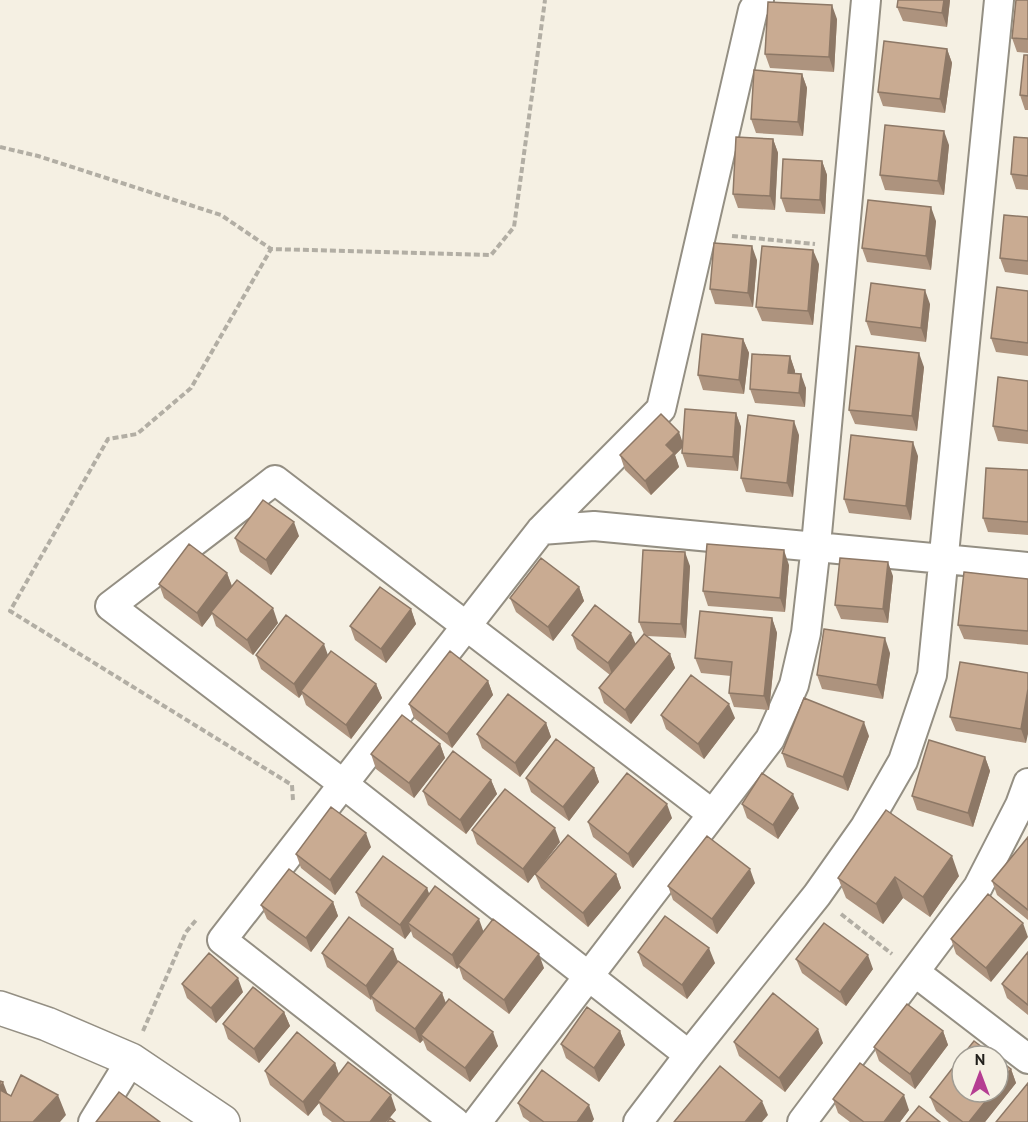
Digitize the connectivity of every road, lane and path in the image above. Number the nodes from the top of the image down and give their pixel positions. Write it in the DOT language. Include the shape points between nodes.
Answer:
graph roads {
  1 [pos="759,0"];
  2 [pos="866,0"];
  3 [pos="999,0"];
  4 [pos="0,147"];
  5 [pos="702,233"];
  6 [pos="844,247"];
  7 [pos="271,249"];
  8 [pos="541,530"];
  9 [pos="816,545"];
  10 [pos="944,558"];
  11 [pos="1028,567"];
  12 [pos="466,626"];
  13 [pos="342,783"];
  14 [pos="1025,800"];
  15 [pos="711,813"];
  16 [pos="817,895"];
  17 [pos="916,973"];
  18 [pos="589,977"];
  19 [pos="0,1008"];
  20 [pos="689,1055"];
  21 [pos="1028,1059"];
  22 [pos="131,1060"];
  23 [pos="93,1122"];
  24 [pos="223,1122"];
  25 [pos="455,1122"];
  26 [pos="477,1122"];
  27 [pos="639,1122"];
  28 [pos="802,1122"];
  1 -- 5 [label="street" via="753,10"];
  2 -- 6 [label="street"];
  3 -- 10 [label="street"];
  4 -- 7 [label="path" via="221,215"];
  5 -- 6 [label="path"];
  5 -- 8 [label="street" via="661,409"];
  6 -- 9 [label="street"];
  8 -- 9 [label="street" via="594,525"];
  8 -- 12 [label="street"];
  9 -- 10 [label="street"];
  9 -- 15 [label="street" via="806,633 794,685 770,739"];
  10 -- 11 [label="street"];
  10 -- 16 [label="street" via="932,675 903,761 865,827"];
  12 -- 13 [label="street"];
  12 -- 13 [label="street" via="275,480 110,606"];
  12 -- 15 [label="street"];
  13 -- 18 [label="street"];
  13 -- 25 [label="street" via="222,940"];
  14 -- 17 [label="street" via="978,887"];
  15 -- 18 [label="street"];
  16 -- 17 [label="path"];
  16 -- 20 [label="street"];
  17 -- 21 [label="street"];
  17 -- 28 [label="street"];
  18 -- 20 [label="street"];
  18 -- 26 [label="street"];
  19 -- 22 [label="street"];
  20 -- 27 [label="street"];
  22 -- 23 [label="street"];
  22 -- 24 [label="street"];
}
